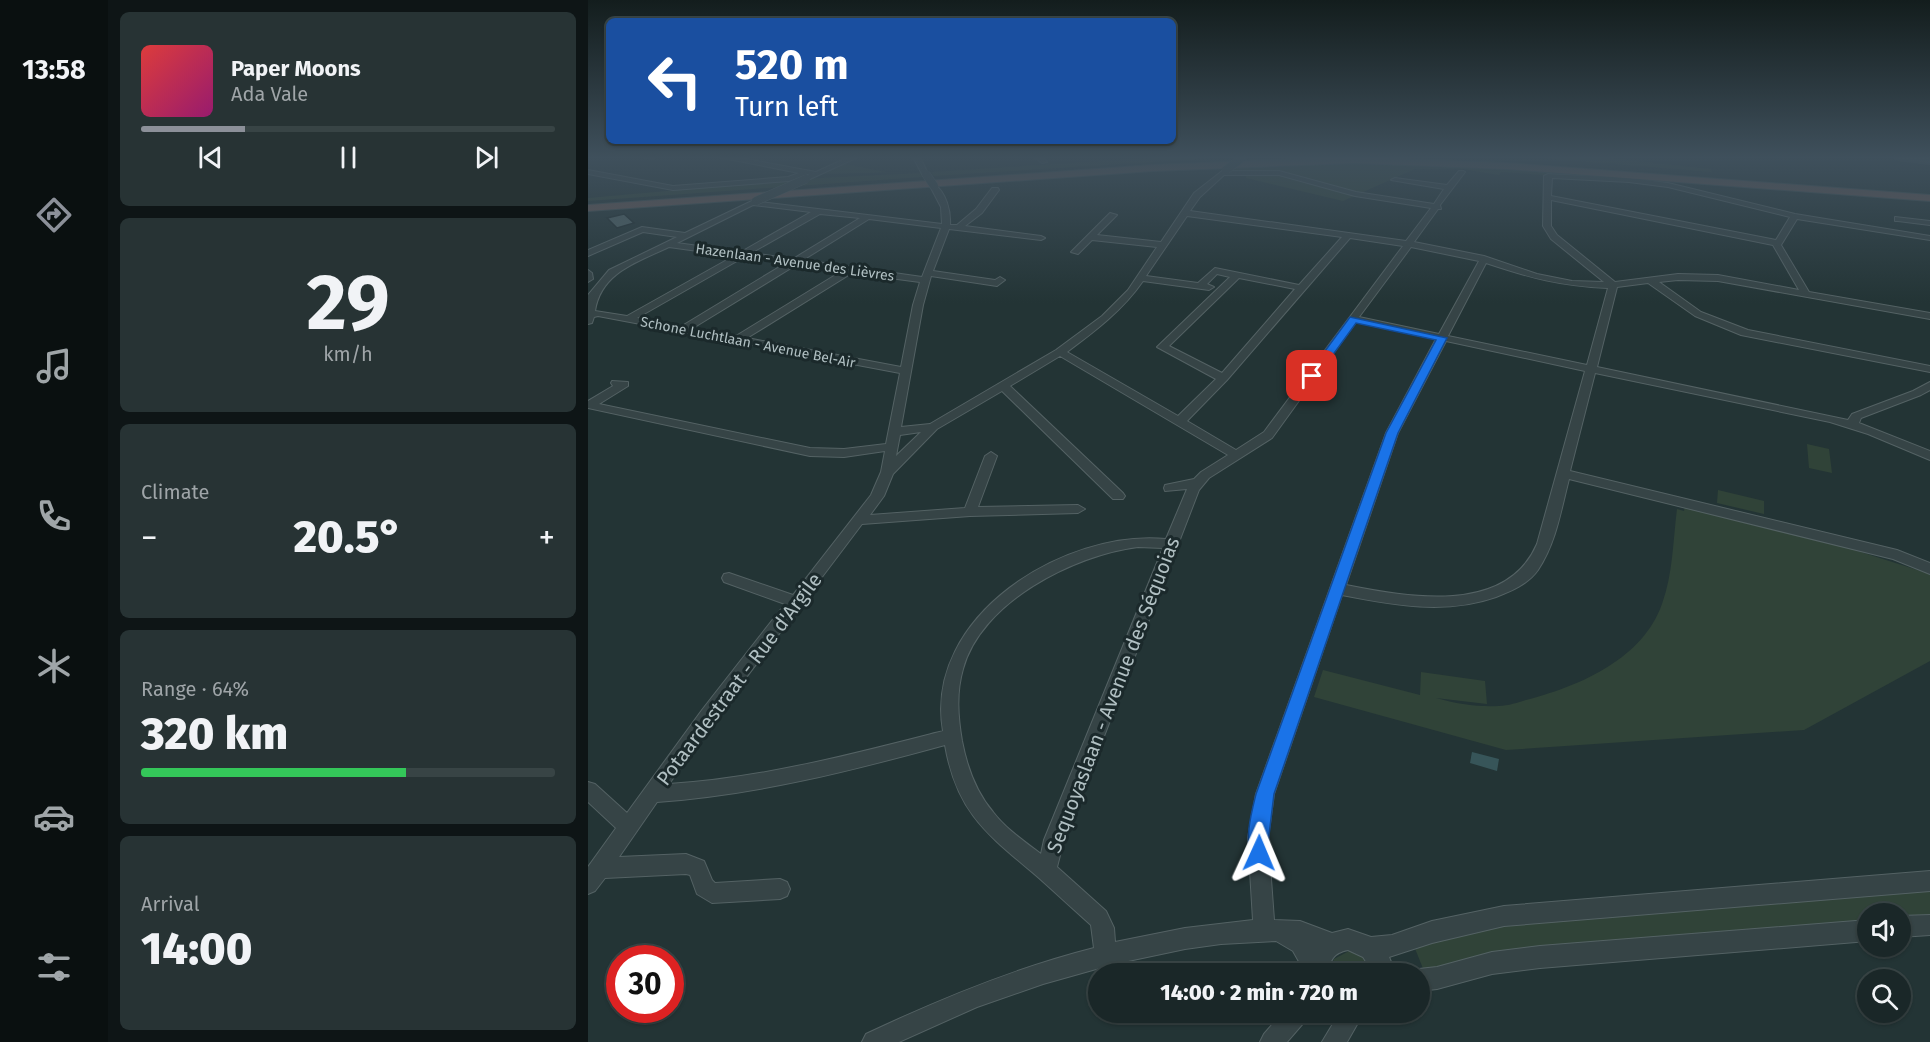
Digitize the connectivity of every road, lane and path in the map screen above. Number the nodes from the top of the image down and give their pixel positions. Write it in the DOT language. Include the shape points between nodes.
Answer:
graph roads {
  1 [pos="746,206"];
  2 [pos="774,206"];
  3 [pos="945,206"];
  4 [pos="982,206"];
  5 [pos="1189,206"];
  6 [pos="1429,206"];
  7 [pos="1547,206"];
  8 [pos="1590,206"];
  9 [pos="1755,206"];
  10 [pos="1438,207"];
  11 [pos="816,213"];
  12 [pos="1184,213"];
  13 [pos="1113,215"];
  14 [pos="1796,216"];
  15 [pos="865,219"];
  16 [pos="1898,219"];
  17 [pos="1930,223"];
  18 [pos="952,228"];
  19 [pos="684,235"];
  20 [pos="1347,236"];
  21 [pos="1090,237"];
  22 [pos="1041,238"];
  23 [pos="1930,238"];
  24 [pos="1777,243"];
  25 [pos="666,244"];
  26 [pos="1410,244"];
  27 [pos="1161,245"];
  28 [pos="1075,252"];
  29 [pos="588,253"];
  30 [pos="743,255"];
  31 [pos="1484,259"];
  32 [pos="795,262"];
  33 [pos="850,270"];
  34 [pos="588,273"];
  35 [pos="1237,275"];
  36 [pos="926,277"];
  37 [pos="1140,278"];
  38 [pos="588,279"];
  39 [pos="1000,280"];
  40 [pos="1651,281"];
  41 [pos="594,285"];
  42 [pos="1201,285"];
  43 [pos="1613,285"];
  44 [pos="1302,288"];
  45 [pos="1223,290"];
  46 [pos="1805,292"];
  47 [pos="590,312"];
  48 [pos="1930,316"];
  49 [pos="628,318"];
  50 [pos="1354,320"];
  51 [pos="683,330"];
  52 [pos="1442,338"];
  53 [pos="737,340"];
  54 [pos="1060,352"];
  55 [pos="1592,369"];
  56 [pos="1930,369"];
  57 [pos="905,371"];
  58 [pos="1223,378"];
  59 [pos="616,382"];
  60 [pos="1003,385"];
  61 [pos="1930,385"];
  62 [pos="589,405"];
  63 [pos="1179,422"];
  64 [pos="1852,425"];
  65 [pos="933,427"];
  66 [pos="893,432"];
  67 [pos="891,447"];
  68 [pos="991,456"];
  69 [pos="1238,456"];
  70 [pos="1930,456"];
  71 [pos="887,472"];
  72 [pos="1565,474"];
  73 [pos="1196,483"];
  74 [pos="1170,489"];
  75 [pos="1118,496"];
  76 [pos="1078,509"];
  77 [pos="970,512"];
  78 [pos="861,520"];
  79 [pos="1171,544"];
  80 [pos="1930,569"];
  81 [pos="729,578"];
  82 [pos="1337,589"];
  83 [pos="797,602"];
  84 [pos="951,736"];
  85 [pos="588,790"];
  86 [pos="652,794"];
  87 [pos="628,827"];
  88 [pos="1046,871"];
  89 [pos="593,876"];
  90 [pos="1930,881"];
  91 [pos="780,889"];
  92 [pos="1930,925"];
  93 [pos="1911,926"];
  94 [pos="1857,931"];
  95 [pos="1264,932"];
  96 [pos="1332,944"];
  97 [pos="1371,948"];
  98 [pos="1106,957"];
  99 [pos="1313,963"];
  100 [pos="1318,963"];
  101 [pos="1381,963"];
  102 [pos="1430,979"];
  103 [pos="1288,1023"];
  104 [pos="1346,1023"];
  105 [pos="874,1042"];
  106 [pos="1272,1042"];
  107 [pos="1334,1042"];
  1 -- 19 [label="street"];
  2 -- 11 [label="street"];
  3 -- 18 [label="street, bridge"];
  4 -- 18 [label="street"];
  5 -- 12 [label="street"];
  6 -- 10 [label="street"];
  7 -- 43 [label="street" via="1547,226 1554,237"];
  8 -- 24 [label="street"];
  9 -- 14 [label="street"];
  10 -- 26 [label="street"];
  11 -- 15 [label="street"];
  11 -- 30 [label="street"];
  12 -- 20 [label="street"];
  12 -- 27 [label="street"];
  13 -- 21 [label="street"];
  14 -- 23 [label="street"];
  14 -- 24 [label="street"];
  15 -- 18 [label="street"];
  15 -- 32 [label="street"];
  16 -- 17 [label="street"];
  18 -- 22 [label="street"];
  18 -- 36 [label="street"];
  19 -- 25 [label="street"];
  19 -- 29 [label="street" via="642,229"];
  20 -- 26 [label="street"];
  20 -- 44 [label="street"];
  21 -- 27 [label="street"];
  21 -- 28 [label="street"];
  24 -- 46 [label="street"];
  25 -- 30 [label="street, Hazenlaan - Avenue des Lièvres"];
  25 -- 41 [label="street"];
  26 -- 31 [label="street"];
  26 -- 50 [label="street"];
  27 -- 37 [label="street"];
  30 -- 32 [label="street, Hazenlaan - Avenue des Lièvres"];
  30 -- 49 [label="street"];
  31 -- 43 [label="street" via="1551,280"];
  31 -- 52 [label="street"];
  32 -- 33 [label="street, Hazenlaan - Avenue des Lièvres"];
  32 -- 51 [label="street"];
  33 -- 36 [label="street, Hazenlaan - Avenue des Lièvres"];
  33 -- 53 [label="street"];
  34 -- 38 [label="street"];
  35 -- 42 [label="street" via="1215,271"];
  35 -- 44 [label="street"];
  35 -- 45 [label="street"];
  36 -- 39 [label="street, Hazenlaan - Avenue des Lièvres" via="997,283"];
  36 -- 57 [label="street"];
  37 -- 42 [label="street"];
  37 -- 54 [label="street" via="1105,318"];
  40 -- 43 [label="street"];
  40 -- 46 [label="street" via="1718,278"];
  40 -- 56 [label="street" via="1698,314 1745,333"];
  41 -- 47 [label="street"];
  42 -- 45 [label="street"];
  43 -- 55 [label="street"];
  44 -- 58 [label="street"];
  45 -- 58 [label="street" via="1162,347"];
  46 -- 48 [label="street"];
  47 -- 49 [label="street, Schone Luchtlaan - Avenue Bel-Air"];
  49 -- 51 [label="street, Schone Luchtlaan - Avenue Bel-Air"];
  50 -- 52 [label="street"];
  50 -- 69 [label="street" via="1268,435"];
  51 -- 53 [label="street, Schone Luchtlaan - Avenue Bel-Air"];
  52 -- 55 [label="street"];
  52 -- 82 [label="street" via="1395,426"];
  53 -- 57 [label="street, Schone Luchtlaan - Avenue Bel-Air"];
  54 -- 60 [label="street"];
  54 -- 63 [label="street"];
  55 -- 64 [label="street"];
  55 -- 72 [label="street"];
  57 -- 66 [label="street"];
  58 -- 63 [label="street"];
  59 -- 62 [label="street" via="624,384"];
  60 -- 65 [label="street"];
  60 -- 75 [label="street"];
  61 -- 64 [label="street" via="1856,416"];
  62 -- 67 [label="street" via="810,452"];
  63 -- 69 [label="street"];
  64 -- 70 [label="street"];
  65 -- 66 [label="street"];
  65 -- 71 [label="street"];
  66 -- 67 [label="street"];
  67 -- 71 [label="street"];
  68 -- 77 [label="street"];
  69 -- 73 [label="street"];
  71 -- 78 [label="street, Potaardestraat - Rue d'Argile" via="878,496"];
  72 -- 80 [label="street" via="1897,555"];
  72 -- 82 [label="street" via="1541,552 1526,575 1510,585 1483,596 1430,603"];
  73 -- 74 [label="street"];
  73 -- 79 [label="street, Sequoyaslaan - Avenue des Séquoias"];
  76 -- 77 [label="street"];
  77 -- 78 [label="street"];
  78 -- 83 [label="street, Potaardestraat - Rue d'Argile"];
  79 -- 84 [label="street" via="1138,541 1093,552 1039,576 1001,601 980,622 954,668 948,694"];
  79 -- 88 [label="street, Sequoyaslaan - Avenue des Séquoias" via="1054,840"];
  81 -- 83 [label="street"];
  82 -- 95 [label="street" via="1261,808 1258,838"];
  83 -- 86 [label="street, Potaardestraat - Rue d'Argile"];
  84 -- 86 [label="street" via="805,774"];
  84 -- 88 [label="street" via="963,777 981,812"];
  85 -- 87 [label="street"];
  86 -- 87 [label="street, Potaardestraat - Rue d'Argile"];
  87 -- 89 [label="street, Potaardestraat - Rue d'Argile"];
  88 -- 98 [label="street, Sequoyaslaan - Avenue des Séquoias" via="1099,918"];
  89 -- 91 [label="street" via="686,864 697,868 704,886 712,893"];
  90 -- 97 [label="street" via="1504,916 1432,932 1388,947"];
  92 -- 93 [label="street"];
  94 -- 102 [label="street" via="1540,957 1492,963"];
  95 -- 96 [label="street" via="1290,930"];
  95 -- 98 [label="street" via="1217,935"];
  95 -- 99 [label="street" via="1299,941"];
  96 -- 97 [label="street" via="1347,939"];
  96 -- 100 [label="street"];
  97 -- 101 [label="street"];
  98 -- 105 [label="street" via="1012,983"];
  103 -- 106 [label="street"];
  104 -- 107 [label="street"];
}
